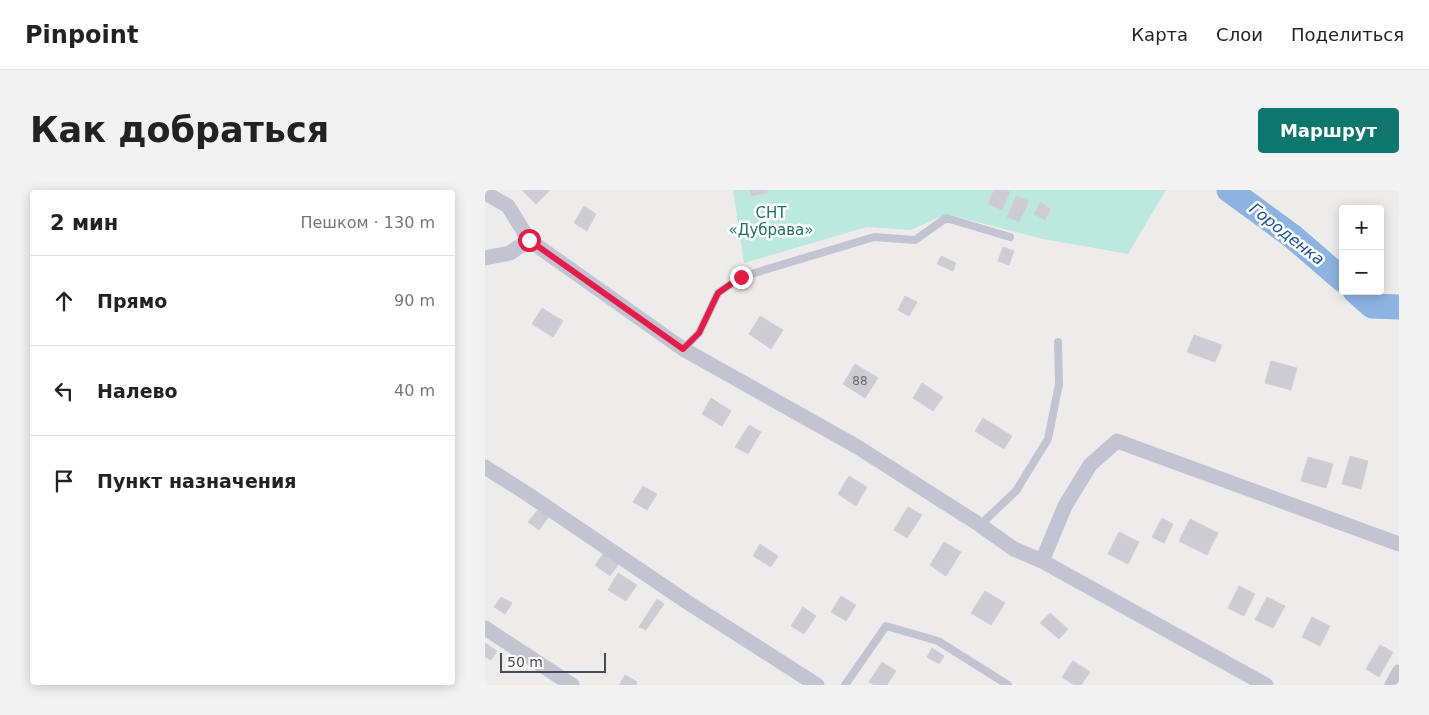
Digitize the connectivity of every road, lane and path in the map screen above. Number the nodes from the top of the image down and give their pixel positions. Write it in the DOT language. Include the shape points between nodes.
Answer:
graph roads {
  1 [pos="485,193"];
  2 [pos="1010,237"];
  3 [pos="529,240"];
  4 [pos="485,258"];
  5 [pos="1058,342"];
  6 [pos="683,349"];
  7 [pos="485,467"];
  8 [pos="980,525"];
  9 [pos="1399,544"];
  10 [pos="1042,561"];
  11 [pos="485,628"];
  12 [pos="1399,672"];
  13 [pos="573,685"];
  14 [pos="817,685"];
  15 [pos="845,685"];
  16 [pos="1007,685"];
  17 [pos="1266,685"];
  18 [pos="1392,685"];
  1 -- 3 [label="street" via="508,206"];
  2 -- 6 [label="lane" via="946,218 915,240 874,237 741,277 718,293 699,333"];
  3 -- 4 [label="street" via="510,253"];
  3 -- 6 [label="street"];
  5 -- 8 [label="lane" via="1059,384 1049,439 1016,491"];
  6 -- 8 [label="street" via="856,446"];
  7 -- 14 [label="street"];
  8 -- 10 [label="street" via="1014,549"];
  9 -- 10 [label="street" via="1117,440 1090,466 1065,506"];
  10 -- 17 [label="street"];
  11 -- 13 [label="street"];
  12 -- 18 [label="street"];
  15 -- 16 [label="lane" via="886,626 938,640"];
}
